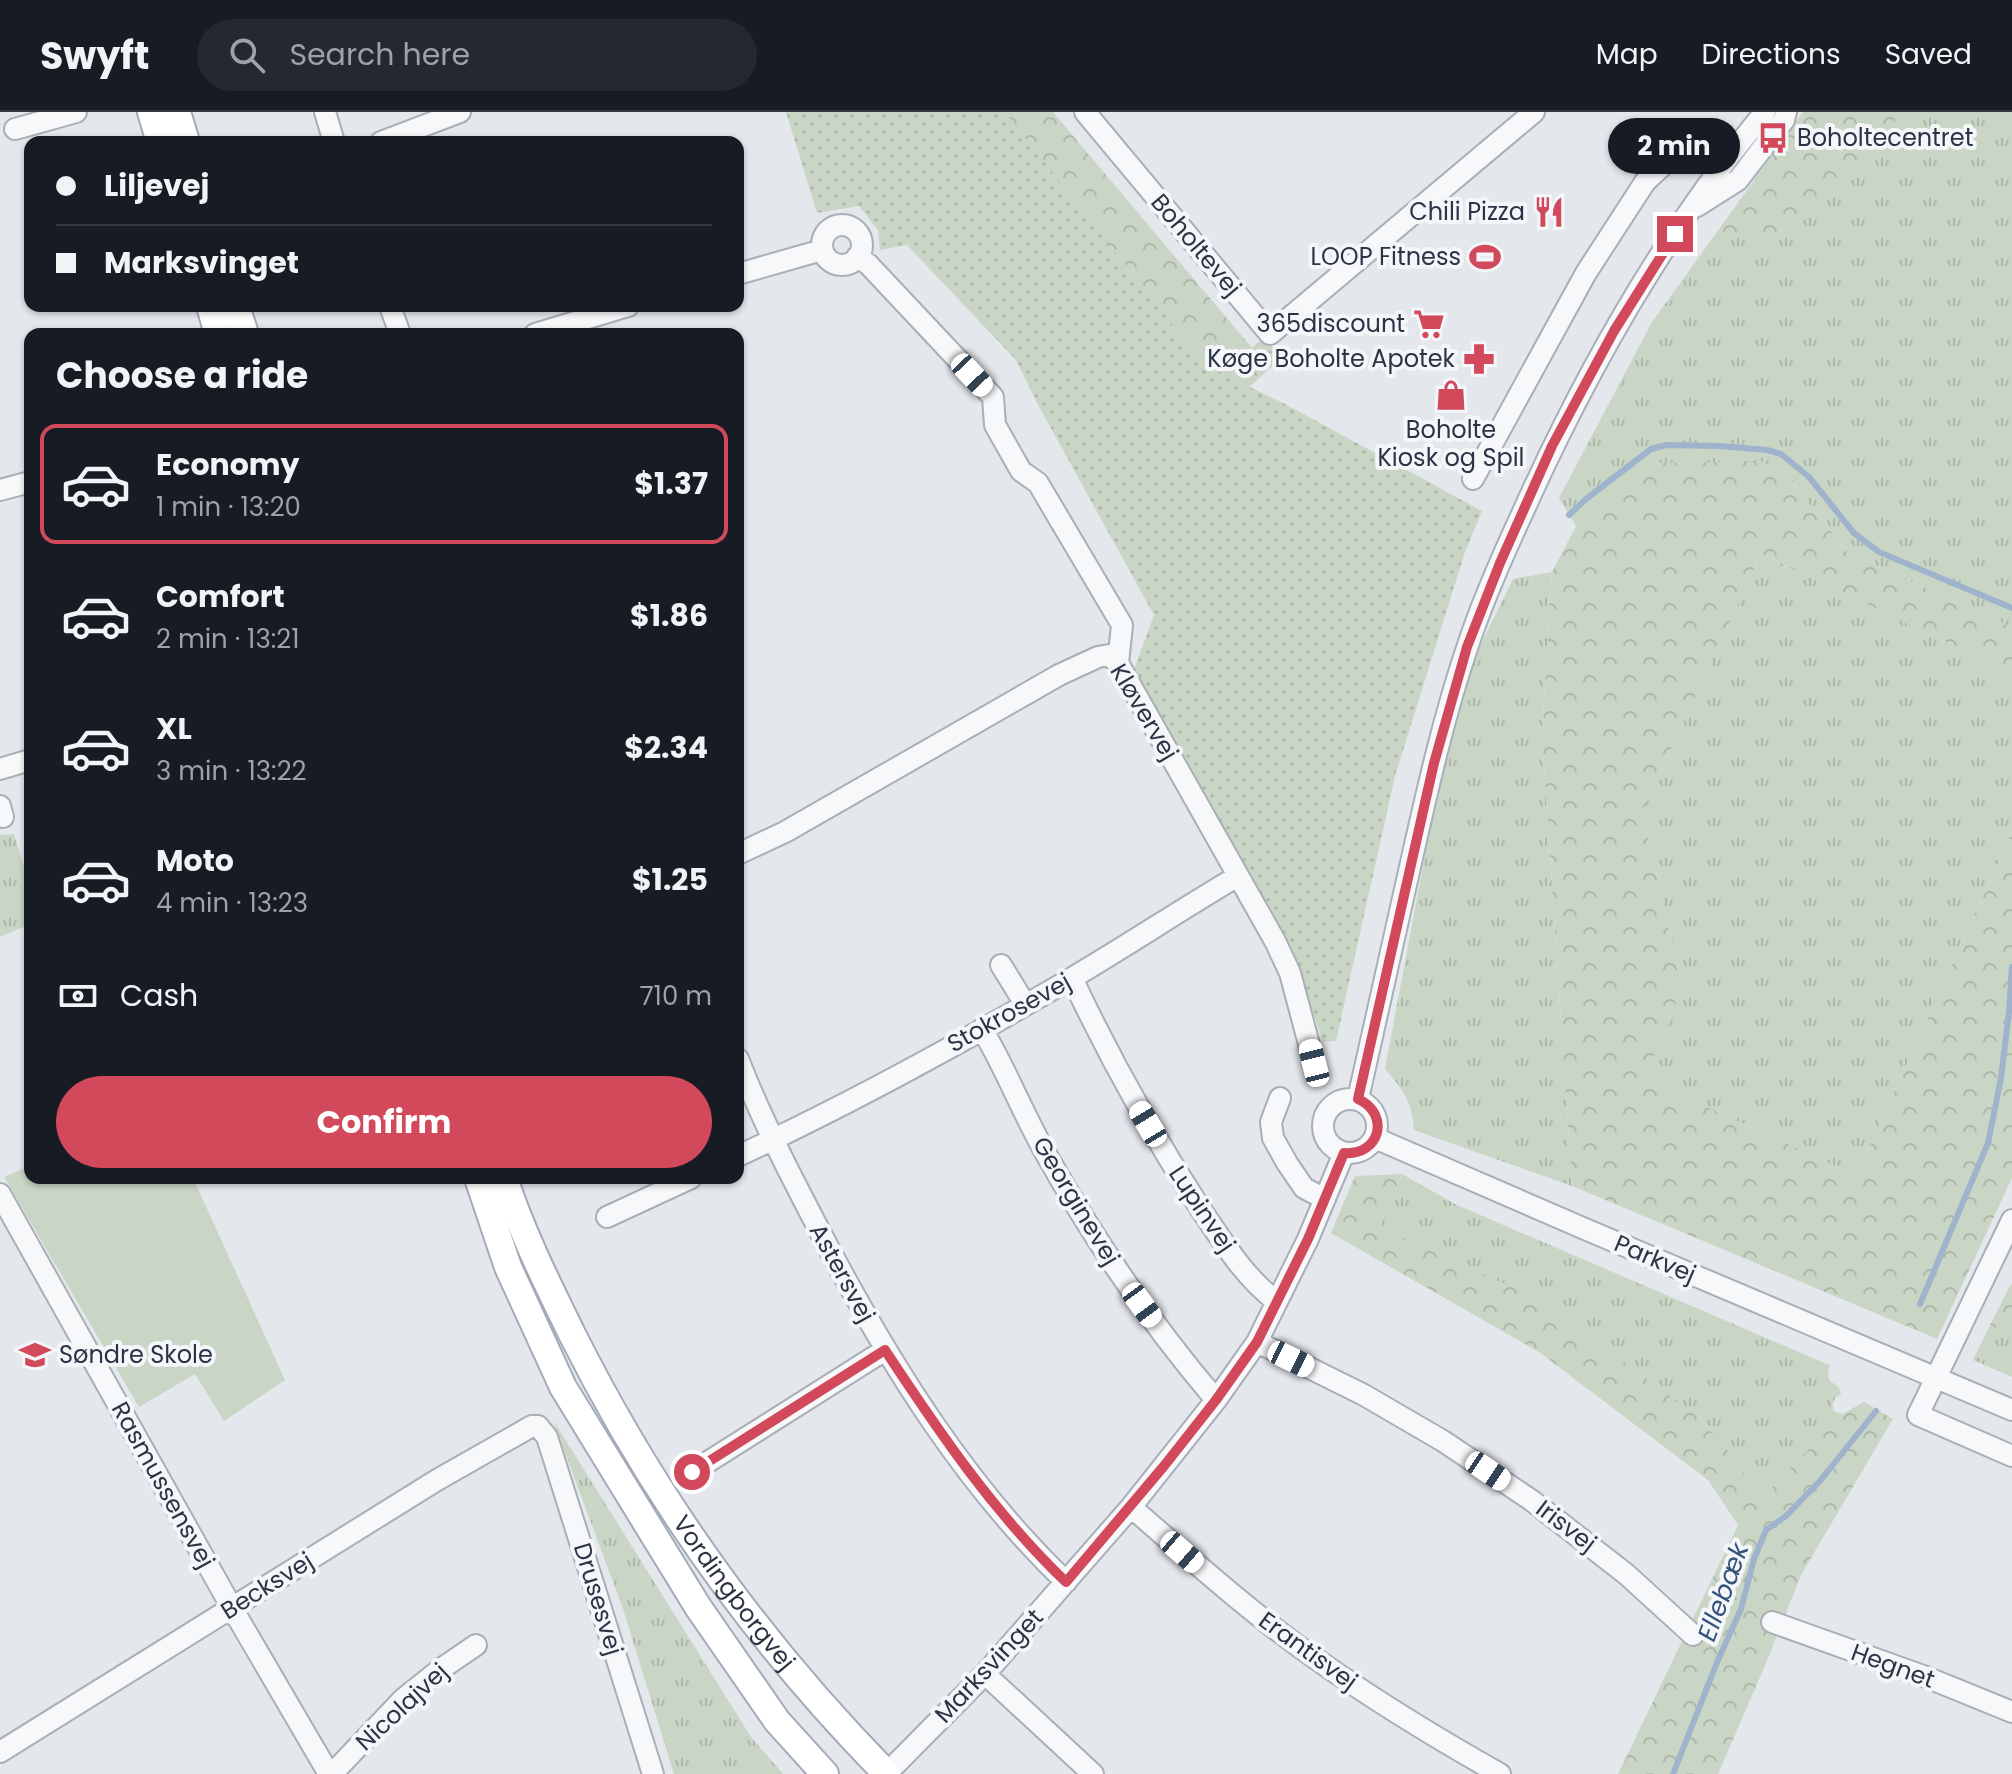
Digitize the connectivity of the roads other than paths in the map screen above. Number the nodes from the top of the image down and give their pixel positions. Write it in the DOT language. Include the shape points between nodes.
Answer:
graph roads {
  1 [pos="76,112"];
  2 [pos="151,112"];
  3 [pos="177,112"];
  4 [pos="325,112"];
  5 [pos="460,112"];
  6 [pos="1085,112"];
  7 [pos="1534,112"];
  8 [pos="1765,112"];
  9 [pos="1786,112"];
  10 [pos="15,129"];
  11 [pos="158,136"];
  12 [pos="184,136"];
  13 [pos="332,136"];
  14 [pos="397,136"];
  15 [pos="1679,150"];
  16 [pos="1690,211"];
  17 [pos="822,250"];
  18 [pos="857,257"];
  19 [pos="744,272"];
  20 [pos="608,312"];
  21 [pos="555,328"];
  22 [pos="1473,479"];
  23 [pos="24,484"];
  24 [pos="0,490"];
  25 [pos="1118,663"];
  26 [pos="24,762"];
  27 [pos="0,769"];
  28 [pos="744,851"];
  29 [pos="1238,876"];
  30 [pos="1001,965"];
  31 [pos="1072,978"];
  32 [pos="1025,1004"];
  33 [pos="982,1029"];
  34 [pos="1314,1063"];
  35 [pos="744,1072"];
  36 [pos="1280,1098"];
  37 [pos="1358,1099"];
  38 [pos="1375,1138"];
  39 [pos="774,1139"];
  40 [pos="744,1153"];
  41 [pos="1344,1153"];
  42 [pos="480,1184"];
  43 [pos="506,1184"];
  44 [pos="678,1184"];
  45 [pos="0,1194"];
  46 [pos="1325,1199"];
  47 [pos="607,1217"];
  48 [pos="2012,1220"];
  49 [pos="2004,1255"];
  50 [pos="1277,1302"];
  51 [pos="1257,1342"];
  52 [pos="885,1350"];
  53 [pos="1936,1377"];
  54 [pos="1216,1400"];
  55 [pos="2012,1410"];
  56 [pos="538,1426"];
  57 [pos="2012,1456"];
  58 [pos="692,1472"];
  59 [pos="1131,1507"];
  60 [pos="1066,1582"];
  61 [pos="232,1608"];
  62 [pos="1772,1622"];
  63 [pos="1693,1635"];
  64 [pos="476,1645"];
  65 [pos="985,1674"];
  66 [pos="2012,1712"];
  67 [pos="0,1752"];
  68 [pos="331,1774"];
  69 [pos="653,1774"];
  70 [pos="825,1774"];
  71 [pos="887,1774"];
  72 [pos="1093,1774"];
  73 [pos="1500,1774"];
  1 -- 10 [label="street"];
  2 -- 11 [label="main road"];
  3 -- 12 [label="main road"];
  4 -- 13 [label="street"];
  5 -- 14 [label="street"];
  6 -- 7 [label="street, Boholtevej" via="1270,334"];
  8 -- 16 [label="street"];
  9 -- 16 [label="street" via="1738,180"];
  15 -- 22 [label="street" via="1645,182 1586,273"];
  16 -- 37 [label="street" via="1614,331 1552,446 1467,647 1434,763"];
  17 -- 18 [label="street" via="839,265"];
  17 -- 18 [label="street" via="827,232 844,225 860,236"];
  17 -- 19 [label="street"];
  18 -- 25 [label="street" via="993,397 995,425 1021,471 1038,483 1122,625"];
  20 -- 21 [label="street"];
  23 -- 24 [label="street"];
  25 -- 28 [label="street, Kløvervej" via="1109,655 1098,657 1059,675"];
  25 -- 29 [label="street, Kløvervej"];
  26 -- 27 [label="street"];
  29 -- 31 [label="street, Stokrosevej"];
  29 -- 34 [label="street, Kløvervej" via="1290,973"];
  30 -- 32 [label="street"];
  31 -- 32 [label="street, Stokrosevej"];
  31 -- 50 [label="street, Lupinvej" via="1175,1170 1250,1279"];
  32 -- 33 [label="street, Stokrosevej"];
  33 -- 39 [label="street, Stokrosevej"];
  33 -- 54 [label="street, Georginevej" via="1078,1208 1149,1315"];
  35 -- 39 [label="street, Astersvej"];
  36 -- 46 [label="street" via="1271,1122 1273,1138 1304,1188"];
  37 -- 38 [label="street" via="1376,1115"];
  37 -- 41 [label="street" via="1335,1103 1323,1122 1330,1145"];
  38 -- 41 [label="street" via="1366,1149"];
  38 -- 53 [label="street, Parkvej"];
  39 -- 40 [label="street, Stokrosevej"];
  39 -- 52 [label="street, Astersvej"];
  41 -- 46 [label="street, Marksvinget"];
  42 -- 70 [label="main road, Vordingborgvej" via="508,1267 563,1387 715,1631 777,1721"];
  43 -- 71 [label="main road, Vordingborgvej" via="536,1261 592,1374 663,1494 777,1652"];
  44 -- 47 [label="street"];
  45 -- 61 [label="street, Rasmussensvej"];
  46 -- 50 [label="street, Marksvinget"];
  48 -- 49 [label="street"];
  49 -- 53 [label="street"];
  50 -- 51 [label="street, Marksvinget"];
  51 -- 54 [label="street, Marksvinget"];
  51 -- 63 [label="street, Irisvej" via="1364,1395 1531,1500"];
  52 -- 58 [label="street"];
  52 -- 60 [label="street, Astersvej" via="965,1468"];
  53 -- 55 [label="street, Parkvej"];
  53 -- 57 [label="street" via="1918,1415"];
  54 -- 59 [label="street, Marksvinget"];
  56 -- 61 [label="street, Becksvej" via="456,1468"];
  56 -- 69 [label="street, Drusesvej" via="547,1437"];
  59 -- 60 [label="street, Marksvinget"];
  59 -- 73 [label="street, Erantisvej" via="1319,1662"];
  60 -- 65 [label="street, Marksvinget"];
  61 -- 67 [label="street, Becksvej"];
  61 -- 68 [label="street, Rasmussensvej"];
  62 -- 66 [label="street, Hegnet"];
  64 -- 68 [label="street, Nicolajvej" via="403,1699"];
  65 -- 71 [label="street, Marksvinget"];
  65 -- 72 [label="street"];
}
